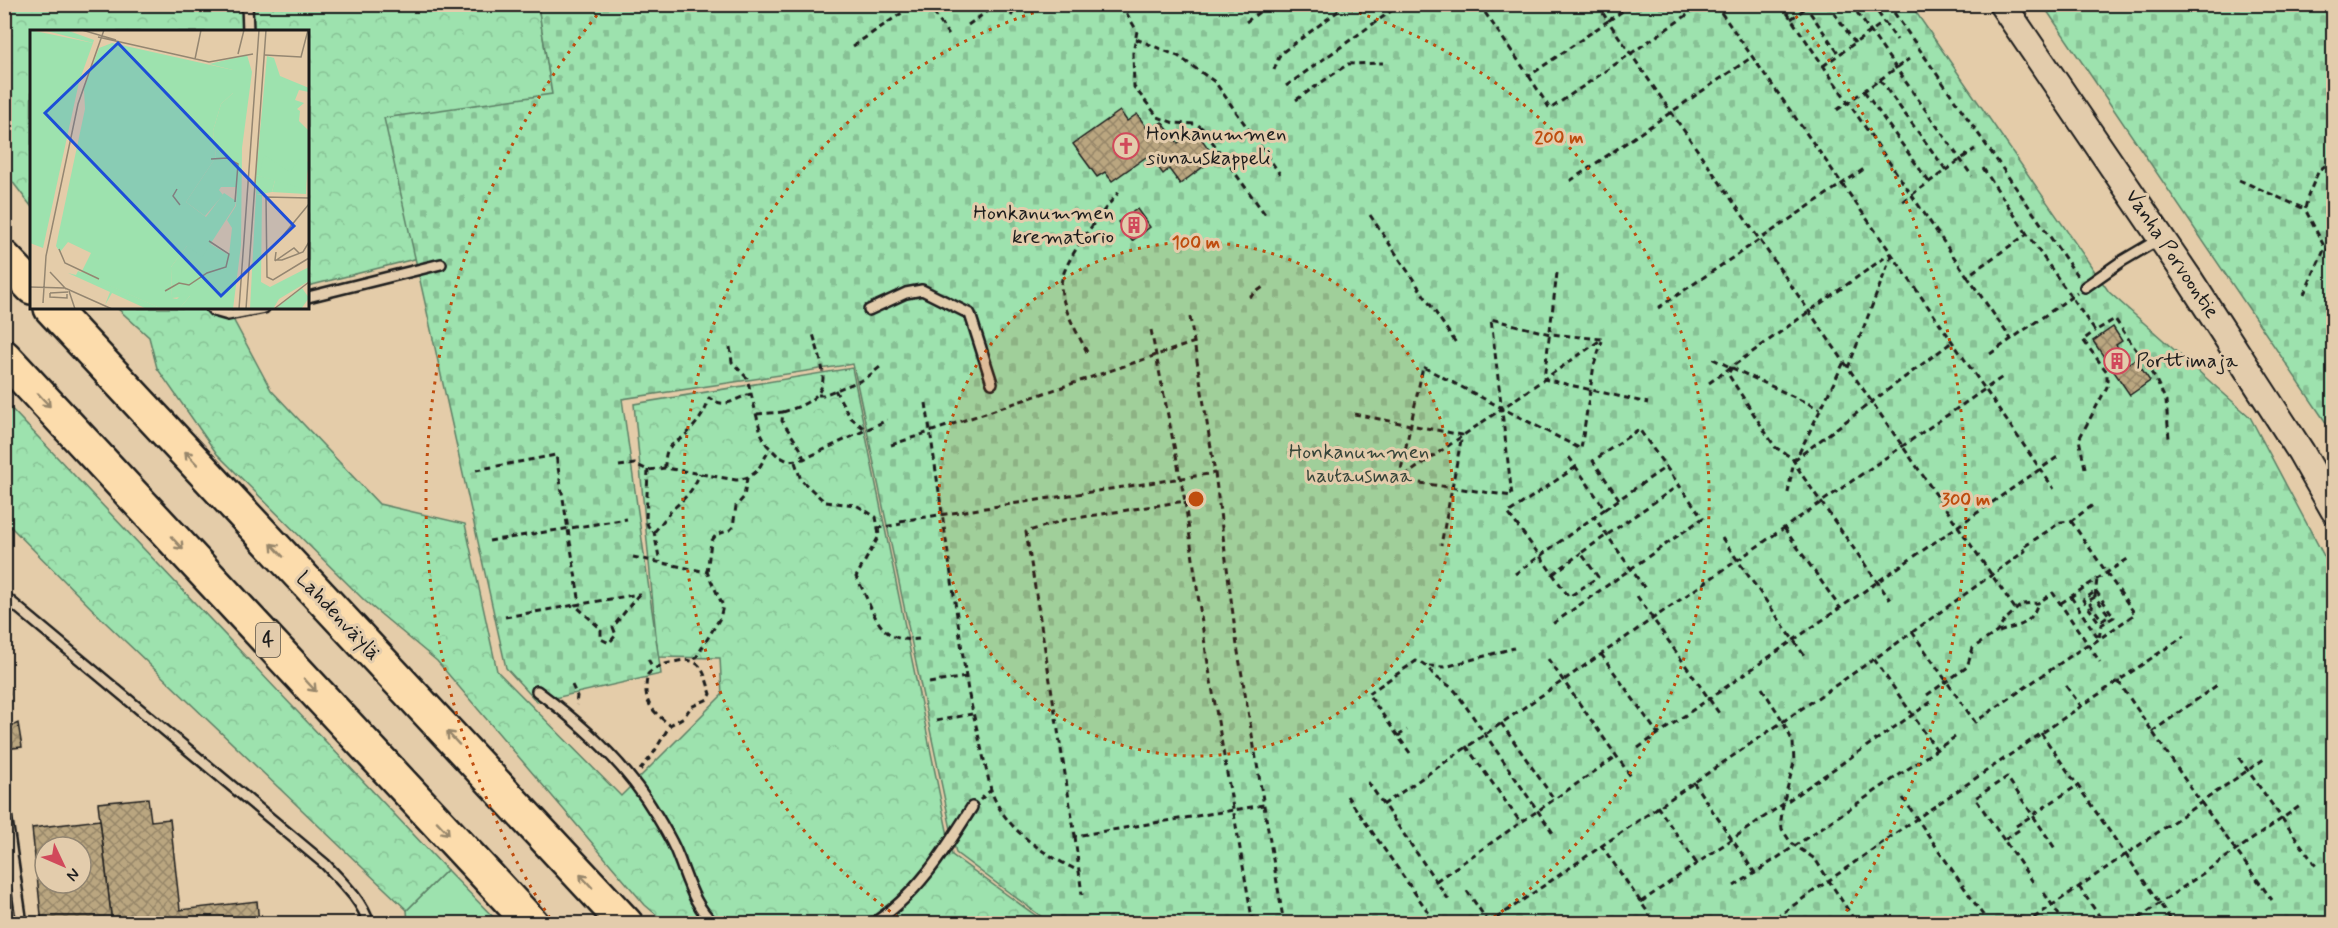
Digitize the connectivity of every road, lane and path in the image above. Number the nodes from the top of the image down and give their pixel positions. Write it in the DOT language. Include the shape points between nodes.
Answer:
graph roads {
  1 [pos="247,4"];
  2 [pos="915,4"];
  3 [pos="928,4"];
  4 [pos="998,4"];
  5 [pos="1018,4"];
  6 [pos="1121,4"];
  7 [pos="1270,4"];
  8 [pos="1348,4"];
  9 [pos="1401,4"];
  10 [pos="1479,4"];
  11 [pos="1597,4"];
  12 [pos="1633,4"];
  13 [pos="1689,4"];
  14 [pos="1715,4"];
  15 [pos="1780,4"];
  16 [pos="1811,4"];
  17 [pos="1828,4"];
  18 [pos="1851,4"];
  19 [pos="1872,4"];
  20 [pos="1888,4"];
  21 [pos="2002,4"];
  22 [pos="2210,4"];
  23 [pos="1805,6"];
  24 [pos="2216,12"];
  25 [pos="1011,16"];
  26 [pos="1791,19"];
  27 [pos="1608,21"];
  28 [pos="1246,22"];
  29 [pos="1884,22"];
  30 [pos="968,25"];
  31 [pos="248,30"];
  32 [pos="1870,32"];
  33 [pos="950,37"];
  34 [pos="1136,39"];
  35 [pos="1897,40"];
  36 [pos="1855,43"];
  37 [pos="853,46"];
  38 [pos="1631,53"];
  39 [pos="1839,54"];
  40 [pos="1752,57"];
  41 [pos="1909,59"];
  42 [pos="1383,63"];
  43 [pos="1823,66"];
  44 [pos="1895,69"];
  45 [pos="1274,70"];
  46 [pos="1529,76"];
  47 [pos="1880,80"];
  48 [pos="1286,86"];
  49 [pos="1864,91"];
  50 [pos="1296,100"];
  51 [pos="1848,102"];
  52 [pos="1837,110"];
  53 [pos="1671,112"];
  54 [pos="1976,149"];
  55 [pos="1960,160"];
  56 [pos="2334,160"];
  57 [pos="1983,168"];
  58 [pos="1864,169"];
  59 [pos="1946,170"];
  60 [pos="1280,174"];
  61 [pos="1972,176"];
  62 [pos="2239,180"];
  63 [pos="1570,181"];
  64 [pos="1929,182"];
  65 [pos="1841,185"];
  66 [pos="1119,192"];
  67 [pos="1912,195"];
  68 [pos="1903,201"];
  69 [pos="2306,209"];
  70 [pos="1370,214"];
  71 [pos="1267,217"];
  72 [pos="2027,234"];
  73 [pos="2162,238"];
  74 [pos="1760,240"];
  75 [pos="2325,248"];
  76 [pos="2334,252"];
  77 [pos="1892,253"];
  78 [pos="4,258"];
  79 [pos="441,264"];
  80 [pos="1557,273"];
  81 [pos="1967,276"];
  82 [pos="30,285"];
  83 [pos="1266,285"];
  84 [pos="2085,287"];
  85 [pos="2304,294"];
  86 [pos="309,297"];
  87 [pos="1249,297"];
  88 [pos="2071,298"];
  89 [pos="52,309"];
  90 [pos="212,309"];
  91 [pos="259,309"];
  92 [pos="1658,309"];
  93 [pos="869,310"];
  94 [pos="1809,313"];
  95 [pos="1191,317"];
  96 [pos="1151,330"];
  97 [pos="2095,331"];
  98 [pos="813,334"];
  99 [pos="1550,334"];
  100 [pos="1602,339"];
  101 [pos="2012,339"];
  102 [pos="1195,342"];
  103 [pos="1952,342"];
  104 [pos="1456,343"];
  105 [pos="730,347"];
  106 [pos="1087,352"];
  107 [pos="1990,354"];
  108 [pos="1156,355"];
  109 [pos="4,357"];
  110 [pos="1713,359"];
  111 [pos="1844,362"];
  112 [pos="880,367"];
  113 [pos="1732,367"];
  114 [pos="1848,368"];
  115 [pos="2004,376"];
  116 [pos="1544,379"];
  117 [pos="1709,382"];
  118 [pos="992,383"];
  119 [pos="1985,389"];
  120 [pos="834,390"];
  121 [pos="1590,390"];
  122 [pos="751,393"];
  123 [pos="818,395"];
  124 [pos="926,403"];
  125 [pos="1648,403"];
  126 [pos="1871,403"];
  127 [pos="1502,407"];
  128 [pos="1821,409"];
  129 [pos="783,412"];
  130 [pos="756,414"];
  131 [pos="1354,414"];
  132 [pos="887,420"];
  133 [pos="1411,425"];
  134 [pos="866,430"];
  135 [pos="930,433"];
  136 [pos="1462,435"];
  137 [pos="2169,438"];
  138 [pos="891,445"];
  139 [pos="1903,446"];
  140 [pos="770,449"];
  141 [pos="2059,456"];
  142 [pos="1569,458"];
  143 [pos="804,459"];
  144 [pos="1794,460"];
  145 [pos="795,462"];
  146 [pos="619,466"];
  147 [pos="1576,467"];
  148 [pos="1666,467"];
  149 [pos="665,468"];
  150 [pos="2085,468"];
  151 [pos="2041,469"];
  152 [pos="476,470"];
  153 [pos="648,470"];
  154 [pos="699,473"];
  155 [pos="1215,473"];
  156 [pos="1181,477"];
  157 [pos="747,478"];
  158 [pos="1399,480"];
  159 [pos="1679,485"];
  160 [pos="1453,488"];
  161 [pos="2054,489"];
  162 [pos="1788,493"];
  163 [pos="1619,500"];
  164 [pos="1185,501"];
  165 [pos="1822,502"];
  166 [pos="2093,505"];
  167 [pos="1605,509"];
  168 [pos="2334,510"];
  169 [pos="942,515"];
  170 [pos="1594,517"];
  171 [pos="627,519"];
  172 [pos="2072,521"];
  173 [pos="1957,527"];
  174 [pos="568,528"];
  175 [pos="878,528"];
  176 [pos="1784,528"];
  177 [pos="654,532"];
  178 [pos="1606,535"];
  179 [pos="1722,538"];
  180 [pos="489,541"];
  181 [pos="1441,545"];
  182 [pos="1581,553"];
  183 [pos="1540,556"];
  184 [pos="633,557"];
  185 [pos="2129,558"];
  186 [pos="1738,560"];
  187 [pos="660,562"];
  188 [pos="1631,570"];
  189 [pos="2106,571"];
  190 [pos="707,572"];
  191 [pos="1515,574"];
  192 [pos="1552,574"];
  193 [pos="1990,575"];
  194 [pos="2097,579"];
  195 [pos="1878,582"];
  196 [pos="1647,590"];
  197 [pos="2096,591"];
  198 [pos="4,596"];
  199 [pos="1637,596"];
  200 [pos="2071,597"];
  201 [pos="2095,597"];
  202 [pos="1890,600"];
  203 [pos="2038,603"];
  204 [pos="2061,603"];
  205 [pos="577,604"];
  206 [pos="1840,608"];
  207 [pos="2016,610"];
  208 [pos="505,617"];
  209 [pos="1652,618"];
  210 [pos="1551,625"];
  211 [pos="2101,625"];
  212 [pos="1912,632"];
  213 [pos="1997,632"];
  214 [pos="2184,636"];
  215 [pos="920,639"];
  216 [pos="2099,639"];
  217 [pos="1794,640"];
  218 [pos="2089,645"];
  219 [pos="1514,648"];
  220 [pos="1601,654"];
  221 [pos="1806,658"];
  222 [pos="648,659"];
  223 [pos="1548,659"];
  224 [pos="1874,659"];
  225 [pos="694,661"];
  226 [pos="2100,662"];
  227 [pos="1427,666"];
  228 [pos="653,668"];
  229 [pos="966,678"];
  230 [pos="4,679"];
  231 [pos="1562,680"];
  232 [pos="2117,681"];
  233 [pos="1946,682"];
  234 [pos="929,683"];
  235 [pos="572,685"];
  236 [pos="2217,685"];
  237 [pos="2066,686"];
  238 [pos="1761,688"];
  239 [pos="537,691"];
  240 [pos="1927,695"];
  241 [pos="1709,699"];
  242 [pos="1931,702"];
  243 [pos="2080,706"];
  244 [pos="579,712"];
  245 [pos="973,714"];
  246 [pos="1912,715"];
  247 [pos="1721,716"];
  248 [pos="936,721"];
  249 [pos="1783,721"];
  250 [pos="4,723"];
  251 [pos="1501,723"];
  252 [pos="670,725"];
  253 [pos="1407,730"];
  254 [pos="2041,732"];
  255 [pos="2152,732"];
  256 [pos="1485,734"];
  257 [pos="1658,734"];
  258 [pos="1398,736"];
  259 [pos="1955,737"];
  260 [pos="1466,746"];
  261 [pos="1638,748"];
  262 [pos="1936,749"];
  263 [pos="1410,753"];
  264 [pos="1617,756"];
  265 [pos="2267,757"];
  266 [pos="2239,758"];
  267 [pos="2248,771"];
  268 [pos="637,773"];
  269 [pos="1632,778"];
  270 [pos="1368,782"];
  271 [pos="1693,783"];
  272 [pos="2078,785"];
  273 [pos="991,790"];
  274 [pos="1347,796"];
  275 [pos="1903,798"];
  276 [pos="1554,799"];
  277 [pos="4,800"];
  278 [pos="2203,803"];
  279 [pos="1783,804"];
  280 [pos="1264,805"];
  281 [pos="1383,805"];
  282 [pos="1657,806"];
  283 [pos="2301,806"];
  284 [pos="972,807"];
  285 [pos="1234,810"];
  286 [pos="1538,810"];
  287 [pos="2032,815"];
  288 [pos="2282,818"];
  289 [pos="1916,819"];
  290 [pos="1521,823"];
  291 [pos="2016,826"];
  292 [pos="2019,830"];
  293 [pos="1553,833"];
  294 [pos="1075,836"];
  295 [pos="1732,839"];
  296 [pos="2004,840"];
  297 [pos="1601,845"];
  298 [pos="1796,845"];
  299 [pos="2056,850"];
  300 [pos="2235,850"];
  301 [pos="2127,854"];
  302 [pos="1697,864"];
  303 [pos="2318,869"];
  304 [pos="1079,872"];
  305 [pos="1755,873"];
  306 [pos="1436,881"];
  307 [pos="1828,881"];
  308 [pos="2033,882"];
  309 [pos="1734,886"];
  310 [pos="2079,887"];
  311 [pos="1467,891"];
  312 [pos="2044,893"];
  313 [pos="1082,895"];
  314 [pos="2272,900"];
  315 [pos="1641,902"];
  316 [pos="1451,903"];
  317 [pos="2160,903"];
  318 [pos="2052,905"];
  319 [pos="1431,916"];
  320 [pos="1489,923"];
  321 [pos="22,924"];
  322 [pos="369,924"];
  323 [pos="532,924"];
  324 [pos="626,924"];
  325 [pos="714,924"];
  326 [pos="872,924"];
  327 [pos="1253,924"];
  328 [pos="1284,924"];
  329 [pos="1656,924"];
  330 [pos="1767,924"];
  331 [pos="1857,924"];
  332 [pos="1989,924"];
  333 [pos="2025,924"];
  334 [pos="2065,924"];
  335 [pos="2105,924"];
  336 [pos="2130,924"];
  337 [pos="2174,924"];
  1 -- 31 [label="lane"];
  2 -- 37 [label="path"];
  3 -- 33 [label="path"];
  4 -- 30 [label="path"];
  5 -- 25 [label="path"];
  6 -- 34 [label="path" via="1134,24"];
  7 -- 28 [label="path"];
  8 -- 45 [label="path" via="1280,54"];
  9 -- 48 [label="path"];
  10 -- 46 [label="path"];
  11 -- 27 [label="path"];
  12 -- 27 [label="path"];
  13 -- 38 [label="path" via="1693,11"];
  14 -- 40 [label="path"];
  15 -- 26 [label="path"];
  16 -- 23 [label="path"];
  17 -- 36 [label="path"];
  18 -- 32 [label="path"];
  19 -- 29 [label="path"];
  20 -- 84 [label="path"];
  21 -- 73 [label="main road, Vanha Porvoontie"];
  22 -- 24 [label="path"];
  23 -- 26 [label="path"];
  23 -- 39 [label="path"];
  26 -- 43 [label="path"];
  27 -- 38 [label="path"];
  27 -- 46 [label="path"];
  29 -- 32 [label="path"];
  29 -- 35 [label="path"];
  32 -- 36 [label="path"];
  32 -- 44 [label="path"];
  34 -- 60 [label="path" via="1178,56 1215,82"];
  34 -- 71 [label="path" via="1134,87 1150,110 1174,123 1197,124 1203,129"];
  36 -- 39 [label="path"];
  38 -- 46 [label="path" via="1550,109"];
  38 -- 53 [label="path"];
  39 -- 43 [label="path"];
  40 -- 53 [label="path"];
  40 -- 65 [label="path"];
  41 -- 44 [label="path"];
  42 -- 50 [label="path" via="1348,64"];
  43 -- 51 [label="path"];
  44 -- 47 [label="path"];
  44 -- 55 [label="path"];
  47 -- 49 [label="path"];
  47 -- 59 [label="path"];
  49 -- 51 [label="path"];
  49 -- 64 [label="path"];
  51 -- 52 [label="path"];
  51 -- 67 [label="path"];
  53 -- 63 [label="path"];
  53 -- 74 [label="path"];
  54 -- 55 [label="path"];
  55 -- 59 [label="path"];
  55 -- 61 [label="path"];
  56 -- 69 [label="path" via="2319,170"];
  57 -- 72 [label="path"];
  58 -- 65 [label="path"];
  59 -- 64 [label="path"];
  62 -- 69 [label="path"];
  64 -- 67 [label="path"];
  65 -- 74 [label="path"];
  65 -- 77 [label="path"];
  66 -- 106 [label="path" via="1097,216 1063,273 1065,307"];
  67 -- 68 [label="path"];
  67 -- 81 [label="path"];
  69 -- 75 [label="path"];
  70 -- 104 [label="path"];
  72 -- 81 [label="path"];
  72 -- 88 [label="path"];
  73 -- 84 [label="lane" via="2120,258"];
  73 -- 168 [label="main road, Vanha Porvoontie" via="2301,452"];
  74 -- 92 [label="path"];
  74 -- 94 [label="path"];
  75 -- 76 [label="path"];
  75 -- 85 [label="path"];
  77 -- 94 [label="path"];
  77 -- 103 [label="path"];
  77 -- 114 [label="path"];
  78 -- 82 [label="highway"];
  79 -- 86 [label="lane"];
  80 -- 99 [label="path"];
  81 -- 101 [label="path"];
  83 -- 87 [label="path"];
  84 -- 88 [label="path"];
  88 -- 97 [label="path"];
  88 -- 101 [label="path"];
  324 -- 89 [label="highway, Lahdenväylä, one-way"];
  90 -- 91 [label="lane" via="228,315"];
  93 -- 118 [label="lane" via="922,290 970,314"];
  94 -- 111 [label="path"];
  94 -- 113 [label="path"];
  95 -- 102 [label="path"];
  96 -- 108 [label="path"];
  97 -- 137 [label="path" via="2115,319 2166,401"];
  97 -- 150 [label="path" via="2083,340 2107,372 2107,387 2079,440"];
  98 -- 123 [label="path" via="822,365"];
  99 -- 100 [label="path"];
  99 -- 116 [label="path"];
  99 -- 127 [label="path" via="1491,319"];
  100 -- 116 [label="path"];
  100 -- 121 [label="path"];
  101 -- 107 [label="path"];
  102 -- 108 [label="path"];
  102 -- 155 [label="path"];
  103 -- 119 [label="path"];
  103 -- 126 [label="path"];
  105 -- 122 [label="path" via="732,362 747,378"];
  108 -- 135 [label="path"];
  108 -- 156 [label="path"];
  109 -- 323 [label="highway, 4, one-way"];
  110 -- 113 [label="path"];
  111 -- 114 [label="path"];
  111 -- 128 [label="path"];
  112 -- 120 [label="path" via="865,379"];
  113 -- 117 [label="path"];
  113 -- 128 [label="path"];
  113 -- 144 [label="path" via="1728,374 1775,447"];
  114 -- 126 [label="path"];
  115 -- 119 [label="path"];
  116 -- 121 [label="path"];
  116 -- 127 [label="path"];
  119 -- 139 [label="path"];
  119 -- 151 [label="path"];
  120 -- 123 [label="path"];
  120 -- 134 [label="path" via="850,417"];
  121 -- 125 [label="path"];
  121 -- 127 [label="path" via="1581,449"];
  122 -- 130 [label="path"];
  122 -- 149 [label="path" via="724,403 709,398 702,414 669,448"];
  123 -- 129 [label="path"];
  124 -- 135 [label="path"];
  126 -- 139 [label="path"];
  126 -- 144 [label="path"];
  127 -- 133 [label="path" via="1423,368"];
  127 -- 136 [label="path"];
  127 -- 160 [label="path" via="1512,496"];
  128 -- 144 [label="path"];
  129 -- 130 [label="path"];
  129 -- 143 [label="path" via="782,421"];
  130 -- 140 [label="path"];
  131 -- 133 [label="path"];
  132 -- 134 [label="path"];
  133 -- 136 [label="path"];
  133 -- 158 [label="path"];
  134 -- 143 [label="path"];
  135 -- 138 [label="path"];
  135 -- 169 [label="path"];
  136 -- 158 [label="path"];
  136 -- 160 [label="path"];
  139 -- 165 [label="path"];
  139 -- 173 [label="path"];
  140 -- 145 [label="path"];
  140 -- 157 [label="path" via="759,469"];
  141 -- 151 [label="path"];
  142 -- 147 [label="path"];
  143 -- 145 [label="path"];
  144 -- 162 [label="path"];
  144 -- 165 [label="path"];
  145 -- 175 [label="path" via="801,480 825,501 856,505 876,517"];
  146 -- 153 [label="path" via="635,464"];
  147 -- 167 [label="path"];
  147 -- 183 [label="path" via="1508,513"];
  148 -- 159 [label="path"];
  148 -- 163 [label="path"];
  148 -- 163 [label="path" via="1639,429 1593,461"];
  149 -- 153 [label="path"];
  149 -- 154 [label="path"];
  151 -- 161 [label="path"];
  151 -- 173 [label="path"];
  152 -- 174 [label="path" via="556,455"];
  153 -- 177 [label="path" via="645,512 648,526"];
  154 -- 157 [label="path" via="736,480"];
  154 -- 177 [label="path" via="684,501"];
  155 -- 156 [label="path"];
  155 -- 280 [label="path" via="1237,646"];
  156 -- 164 [label="path"];
  156 -- 169 [label="path"];
  157 -- 190 [label="path" via="733,527 711,542"];
  158 -- 160 [label="path"];
  159 -- 178 [label="path"];
  159 -- 188 [label="path" via="1703,518"];
  160 -- 181 [label="path"];
  163 -- 167 [label="path"];
  164 -- 285 [label="path"];
  164 -- 294 [label="path" via="1064,520 1026,532"];
  165 -- 176 [label="path"];
  165 -- 195 [label="path"];
  166 -- 172 [label="path"];
  167 -- 170 [label="path"];
  169 -- 175 [label="path"];
  169 -- 229 [label="path"];
  170 -- 178 [label="path"];
  170 -- 183 [label="path"];
  171 -- 174 [label="path"];
  172 -- 189 [label="path"];
  172 -- 193 [label="path" via="2061,522"];
  173 -- 193 [label="path"];
  173 -- 195 [label="path"];
  174 -- 180 [label="path"];
  174 -- 205 [label="path"];
  175 -- 215 [label="path" via="879,536 856,577 879,624 897,638"];
  176 -- 186 [label="path"];
  176 -- 206 [label="path"];
  177 -- 187 [label="path"];
  178 -- 182 [label="path"];
  178 -- 188 [label="path"];
  179 -- 186 [label="path"];
  182 -- 192 [label="path"];
  182 -- 192 [label="path" via="1598,577 1569,597"];
  183 -- 191 [label="path"];
  183 -- 192 [label="path"];
  184 -- 187 [label="path"];
  185 -- 189 [label="path"];
  186 -- 209 [label="path"];
  186 -- 217 [label="path"];
  187 -- 190 [label="path"];
  188 -- 196 [label="path"];
  188 -- 210 [label="path"];
  189 -- 194 [label="path"];
  189 -- 216 [label="path" via="2135,614"];
  190 -- 225 [label="path" via="723,606"];
  193 -- 207 [label="path"];
  193 -- 212 [label="path"];
  194 -- 197 [label="path"];
  194 -- 200 [label="path"];
  195 -- 202 [label="path"];
  195 -- 206 [label="path"];
  197 -- 201 [label="path"];
  197 -- 211 [label="path" via="2083,600"];
  197 -- 211 [label="path" via="2114,617"];
  198 -- 322 [label="lane" via="324,864 345,884"];
  199 -- 209 [label="path"];
  200 -- 204 [label="path"];
  200 -- 216 [label="path"];
  201 -- 201 [label="path" via="2109,615 2102,620 2088,601"];
  203 -- 204 [label="path" via="2053,593"];
  203 -- 207 [label="path" via="2022,604"];
  203 -- 213 [label="path" via="2024,624"];
  204 -- 218 [label="path"];
  205 -- 205 [label="path" via="639,594 613,627 616,635 609,643 600,639 601,629"];
  205 -- 208 [label="path"];
  206 -- 217 [label="path"];
  207 -- 213 [label="path"];
  209 -- 220 [label="path"];
  209 -- 241 [label="path"];
  211 -- 216 [label="path"];
  212 -- 224 [label="path"];
  212 -- 233 [label="path"];
  213 -- 233 [label="path" via="1973,648 1967,667"];
  214 -- 232 [label="path"];
  216 -- 218 [label="path"];
  217 -- 221 [label="path"];
  217 -- 241 [label="path"];
  218 -- 226 [label="path"];
  218 -- 233 [label="path" via="1975,722"];
  219 -- 227 [label="path" via="1445,667"];
  220 -- 231 [label="path"];
  220 -- 257 [label="path"];
  222 -- 228 [label="path"];
  223 -- 231 [label="path"];
  224 -- 246 [label="path"];
  224 -- 249 [label="path"];
  225 -- 228 [label="path" via="680,660"];
  225 -- 252 [label="path" via="711,694"];
  227 -- 256 [label="path" via="1456,692"];
  227 -- 258 [label="path" via="1416,661 1368,694"];
  228 -- 252 [label="path" via="648,674 646,698"];
  229 -- 234 [label="path"];
  229 -- 245 [label="path"];
  230 -- 250 [label="path" via="9,689"];
  231 -- 251 [label="path"];
  231 -- 264 [label="path"];
  232 -- 243 [label="path"];
  232 -- 255 [label="path"];
  233 -- 240 [label="path"];
  235 -- 244 [label="path"];
  236 -- 255 [label="path"];
  237 -- 243 [label="path"];
  238 -- 249 [label="path"];
  239 -- 325 [label="lane" via="598,743 635,786 656,814 707,918"];
  241 -- 247 [label="path"];
  241 -- 257 [label="path"];
  242 -- 246 [label="path"];
  243 -- 254 [label="path"];
  245 -- 248 [label="path"];
  245 -- 273 [label="path"];
  246 -- 262 [label="path"];
  246 -- 279 [label="path"];
  249 -- 271 [label="path"];
  249 -- 279 [label="path" via="1792,742 1794,763"];
  251 -- 256 [label="path"];
  251 -- 276 [label="path"];
  252 -- 268 [label="path"];
  253 -- 258 [label="path"];
  254 -- 272 [label="path"];
  254 -- 289 [label="path"];
  255 -- 278 [label="path"];
  256 -- 260 [label="path"];
  256 -- 286 [label="path"];
  257 -- 261 [label="path"];
  258 -- 263 [label="path"];
  259 -- 262 [label="path"];
  260 -- 281 [label="path"];
  260 -- 290 [label="path"];
  262 -- 298 [label="path"];
  264 -- 269 [label="path"];
  264 -- 276 [label="path"];
  265 -- 267 [label="path"];
  266 -- 267 [label="path"];
  267 -- 278 [label="path"];
  267 -- 288 [label="path"];
  270 -- 281 [label="path"];
  271 -- 282 [label="path"];
  271 -- 295 [label="path"];
  272 -- 287 [label="path"];
  272 -- 301 [label="path"];
  273 -- 284 [label="path"];
  273 -- 304 [label="path" via="996,806 1012,826 1035,846"];
  274 -- 319 [label="path"];
  275 -- 289 [label="path"];
  276 -- 286 [label="path"];
  277 -- 321 [label="lane"];
  278 -- 300 [label="path"];
  278 -- 301 [label="path"];
  279 -- 295 [label="path"];
  279 -- 298 [label="path" via="1782,829"];
  280 -- 285 [label="path"];
  280 -- 328 [label="path"];
  281 -- 306 [label="path"];
  282 -- 297 [label="path"];
  282 -- 302 [label="path"];
  283 -- 288 [label="path"];
  284 -- 326 [label="lane" via="919,883"];
  285 -- 294 [label="path"];
  285 -- 327 [label="path"];
  286 -- 290 [label="path"];
  286 -- 293 [label="path"];
  287 -- 291 [label="path"];
  287 -- 296 [label="path" via="2007,777 1976,798"];
  287 -- 299 [label="path"];
  288 -- 300 [label="path"];
  288 -- 303 [label="path"];
  289 -- 307 [label="path"];
  289 -- 332 [label="path"];
  290 -- 306 [label="path"];
  292 -- 296 [label="path"];
  294 -- 304 [label="path"];
  295 -- 302 [label="path"];
  295 -- 305 [label="path"];
  296 -- 308 [label="path"];
  297 -- 315 [label="path"];
  297 -- 320 [label="path"];
  298 -- 305 [label="path"];
  298 -- 307 [label="path" via="1815,859"];
  300 -- 314 [label="path"];
  300 -- 317 [label="path"];
  301 -- 310 [label="path"];
  301 -- 317 [label="path"];
  302 -- 315 [label="path"];
  304 -- 313 [label="path"];
  305 -- 309 [label="path"];
  306 -- 316 [label="path"];
  307 -- 330 [label="path"];
  307 -- 331 [label="path"];
  310 -- 318 [label="path"];
  310 -- 335 [label="path"];
  311 -- 320 [label="path"];
  312 -- 318 [label="path"];
  315 -- 329 [label="path"];
  317 -- 336 [label="path"];
  317 -- 337 [label="path"];
  318 -- 333 [label="path"];
  318 -- 334 [label="path"];
}
